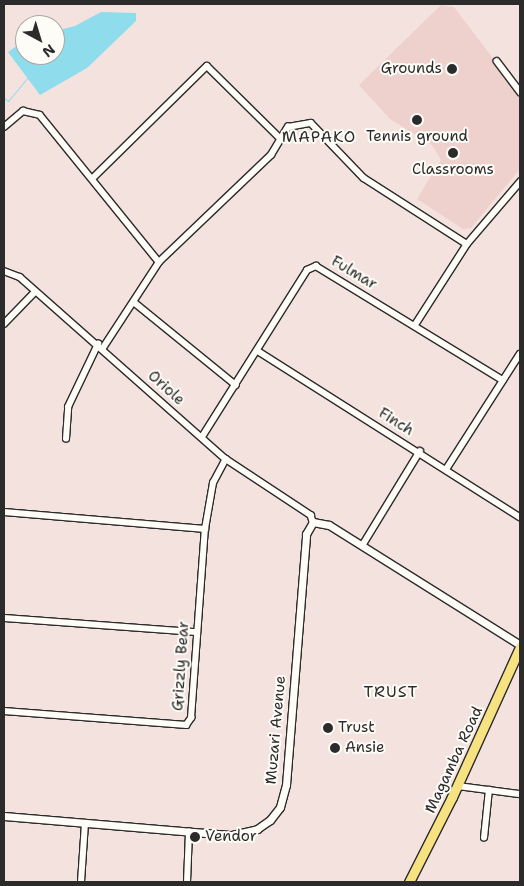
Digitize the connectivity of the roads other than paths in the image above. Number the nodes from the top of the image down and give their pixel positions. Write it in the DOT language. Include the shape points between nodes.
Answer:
graph roads {
  1 [pos="497,61"];
  2 [pos="520,92"];
  3 [pos="4,127"];
  4 [pos="280,138"];
  5 [pos="92,179"];
  6 [pos="520,182"];
  7 [pos="466,244"];
  8 [pos="159,262"];
  9 [pos="4,271"];
  10 [pos="34,293"];
  11 [pos="135,303"];
  12 [pos="4,324"];
  13 [pos="415,325"];
  14 [pos="100,346"];
  15 [pos="258,351"];
  16 [pos="520,354"];
  17 [pos="503,380"];
  18 [pos="236,385"];
  19 [pos="202,437"];
  20 [pos="66,438"];
  21 [pos="420,452"];
  22 [pos="226,459"];
  23 [pos="448,468"];
  24 [pos="4,512"];
  25 [pos="520,517"];
  26 [pos="314,522"];
  27 [pos="205,529"];
  28 [pos="362,546"];
  29 [pos="4,618"];
  30 [pos="196,632"];
  31 [pos="520,646"];
  32 [pos="4,711"];
  33 [pos="458,786"];
  34 [pos="489,790"];
  35 [pos="520,794"];
  36 [pos="4,816"];
  37 [pos="85,824"];
  38 [pos="189,832"];
  39 [pos="484,838"];
  40 [pos="81,882"];
  41 [pos="188,882"];
  42 [pos="409,882"];
  1 -- 2 [label="street"];
  3 -- 5 [label="street" via="23,111 40,115"];
  4 -- 5 [label="street" via="207,66"];
  4 -- 7 [label="street" via="288,127 311,123 364,178"];
  4 -- 8 [label="street" via="271,155"];
  5 -- 8 [label="street"];
  6 -- 7 [label="street"];
  7 -- 13 [label="street"];
  8 -- 11 [label="street"];
  9 -- 10 [label="street, Oriole" via="20,277"];
  10 -- 12 [label="street"];
  10 -- 14 [label="street, Oriole"];
  11 -- 14 [label="street"];
  11 -- 18 [label="street"];
  13 -- 15 [label="street, Fulmar" via="316,266 307,270"];
  13 -- 17 [label="street, Fulmar"];
  14 -- 19 [label="street, Oriole"];
  14 -- 20 [label="street" via="68,407"];
  15 -- 18 [label="street, Fulmar"];
  15 -- 21 [label="street, Finch"];
  16 -- 17 [label="street"];
  17 -- 23 [label="street"];
  18 -- 19 [label="street, Fulmar"];
  19 -- 22 [label="street, Oriole"];
  21 -- 23 [label="street, Finch"];
  21 -- 28 [label="street"];
  22 -- 26 [label="street, Oriole" via="311,515"];
  22 -- 27 [label="street, Grizzly Bear" via="213,483"];
  23 -- 25 [label="street, Finch"];
  24 -- 27 [label="street"];
  26 -- 28 [label="street" via="329,525"];
  26 -- 38 [label="street, Muzari Avenue" via="306,534 286,785 280,807 257,829 232,835"];
  27 -- 30 [label="street, Grizzly Bear"];
  28 -- 31 [label="street"];
  29 -- 30 [label="street"];
  30 -- 32 [label="street, Grizzly Bear" via="191,718 186,725"];
  31 -- 33 [label="highway, Magamba Road"];
  33 -- 34 [label="street"];
  33 -- 42 [label="highway, Magamba Road"];
  34 -- 35 [label="street"];
  34 -- 39 [label="street"];
  36 -- 37 [label="street, Muzari Avenue"];
  37 -- 38 [label="street, Muzari Avenue"];
  37 -- 40 [label="street"];
  38 -- 41 [label="street"];
}
